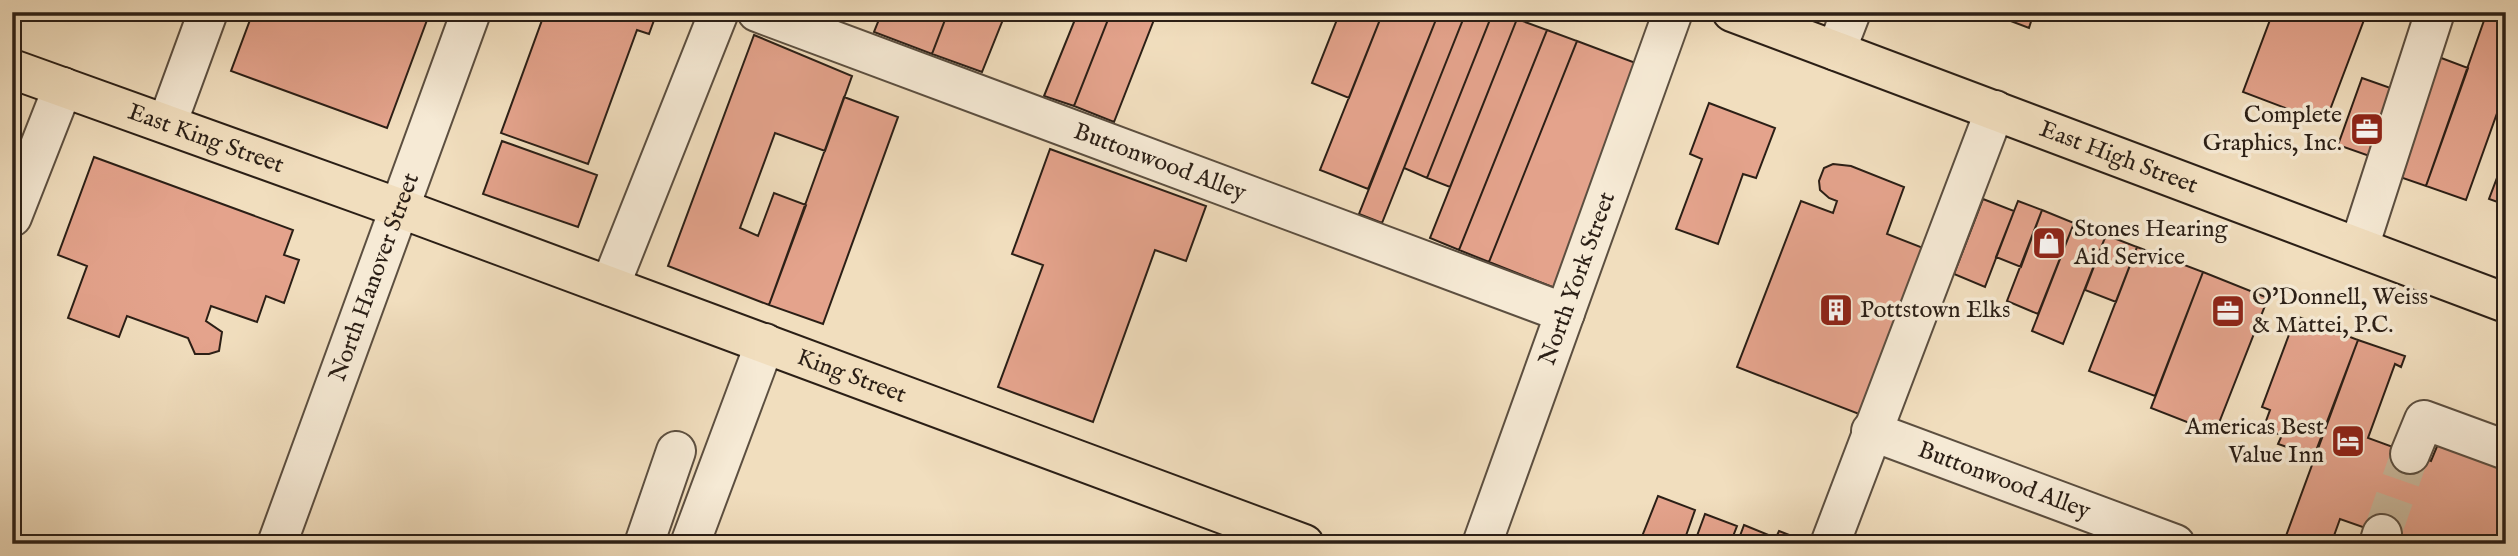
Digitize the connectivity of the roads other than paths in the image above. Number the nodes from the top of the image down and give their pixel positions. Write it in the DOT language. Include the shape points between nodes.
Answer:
graph roads {
  1 [pos="208,12"];
  2 [pos="471,12"];
  3 [pos="719,12"];
  4 [pos="757,12"];
  5 [pos="1672,12"];
  6 [pos="1732,12"];
  7 [pos="1851,12"];
  8 [pos="2435,12"];
  9 [pos="1836,51"];
  10 [pos="12,69"];
  11 [pos="63,87"];
  12 [pos="1995,110"];
  13 [pos="167,124"];
  14 [pos="399,208"];
  15 [pos="12,217"];
  16 [pos="2359,247"];
  17 [pos="610,286"];
  18 [pos="2506,303"];
  19 [pos="1566,313"];
  20 [pos="765,343"];
  21 [pos="1871,431"];
  22 [pos="2506,450"];
  23 [pos="676,451"];
  24 [pos="2410,454"];
  25 [pos="277,544"];
  26 [pos="644,544"];
  27 [pos="690,544"];
  28 [pos="1304,544"];
  29 [pos="1482,544"];
  30 [pos="1830,544"];
  31 [pos="2175,544"];
  1 -- 13 [label="street"];
  2 -- 14 [label="street, North Hanover Street"];
  3 -- 17 [label="street"];
  4 -- 19 [label="street, Buttonwood Alley"];
  5 -- 19 [label="street, North York Street"];
  6 -- 9 [label="main road, East High Street"];
  7 -- 9 [label="street"];
  8 -- 16 [label="street"];
  9 -- 12 [label="main road, East High Street"];
  10 -- 11 [label="main road, East King Street"];
  11 -- 13 [label="main road, East King Street"];
  11 -- 15 [label="street"];
  12 -- 16 [label="main road, East High Street"];
  12 -- 21 [label="street"];
  13 -- 14 [label="main road, East King Street"];
  14 -- 17 [label="main road, King Street"];
  14 -- 25 [label="street, North Hanover Street"];
  16 -- 18 [label="main road, East High Street"];
  17 -- 20 [label="main road, King Street"];
  19 -- 29 [label="street, North York Street"];
  20 -- 27 [label="street"];
  20 -- 28 [label="main road, King Street"];
  21 -- 30 [label="street"];
  21 -- 31 [label="street, Buttonwood Alley"];
  22 -- 24 [label="street" via="2424,420"];
  23 -- 26 [label="street"];
}
